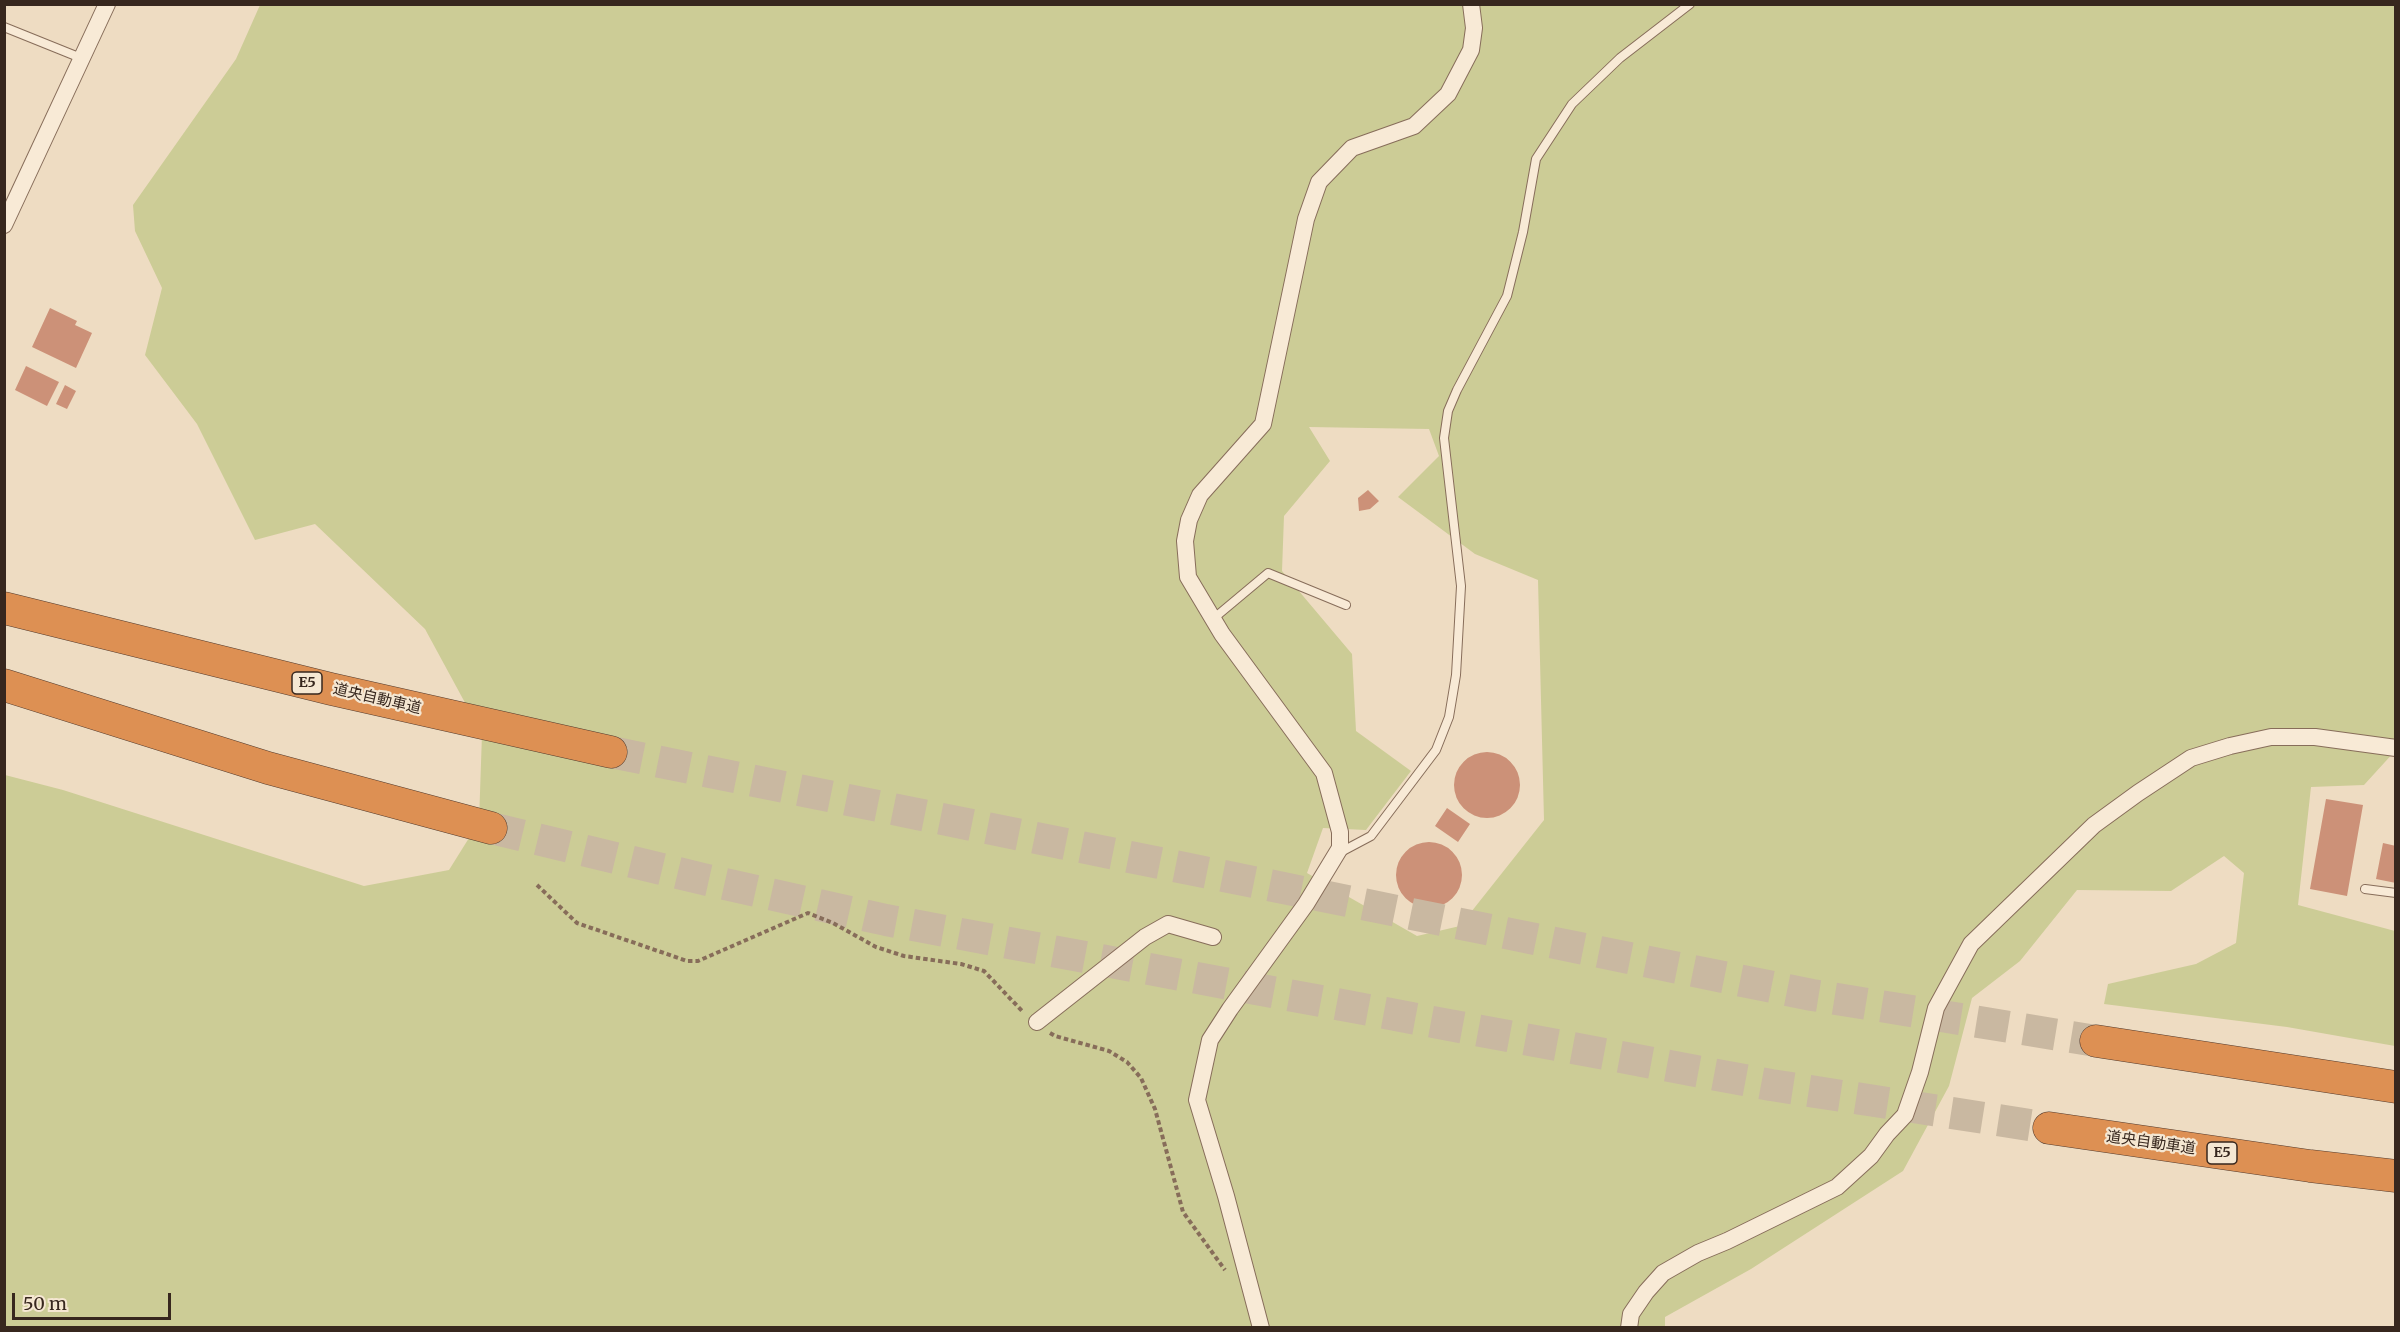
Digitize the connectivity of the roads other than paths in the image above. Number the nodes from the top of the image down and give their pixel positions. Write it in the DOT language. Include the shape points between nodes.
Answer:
graph roads {
  1 [pos="107,4"];
  2 [pos="1471,4"];
  3 [pos="1690,4"];
  4 [pos="4,27"];
  5 [pos="81,58"];
  6 [pos="4,225"];
  7 [pos="1346,605"];
  8 [pos="4,608"];
  9 [pos="1213,619"];
  10 [pos="4,686"];
  11 [pos="2396,748"];
  12 [pos="611,752"];
  13 [pos="491,828"];
  14 [pos="1336,855"];
  15 [pos="2365,889"];
  16 [pos="2396,893"];
  17 [pos="1213,937"];
  18 [pos="1037,1022"];
  19 [pos="2096,1041"];
  20 [pos="2396,1087"];
  21 [pos="2049,1128"];
  22 [pos="2396,1176"];
  23 [pos="1261,1328"];
  24 [pos="1629,1328"];
  1 -- 5 [label="street"];
  2 -- 9 [label="street" via="1471,50 1448,94 1414,126 1352,148 1319,182 1306,219 1263,424 1200,495 1189,520 1185,541 1188,577"];
  3 -- 14 [label="lane" via="1620,58 1572,104 1536,159 1507,296 1448,411 1444,438 1461,586 1456,675 1449,717 1436,750 1371,836"];
  4 -- 5 [label="lane"];
  5 -- 6 [label="street"];
  7 -- 9 [label="lane" via="1268,573"];
  8 -- 12 [label="highway, 道央自動車道 / E5" via="331,689"];
  9 -- 14 [label="street" via="1324,773 1340,832"];
  10 -- 13 [label="highway" via="268,768"];
  11 -- 24 [label="street" via="2315,737 2271,737 2230,746 2191,758 2094,825 1971,944 1936,1008 1905,1115 1871,1155 1837,1187 1698,1252 1663,1273 1632,1314"];
  14 -- 23 [label="street" via="1210,1040 1197,1100"];
  15 -- 16 [label="lane"];
  17 -- 18 [label="street" via="1168,924 1145,937"];
  19 -- 20 [label="highway"];
  21 -- 22 [label="highway, 道央自動車道 / E5"];
}
